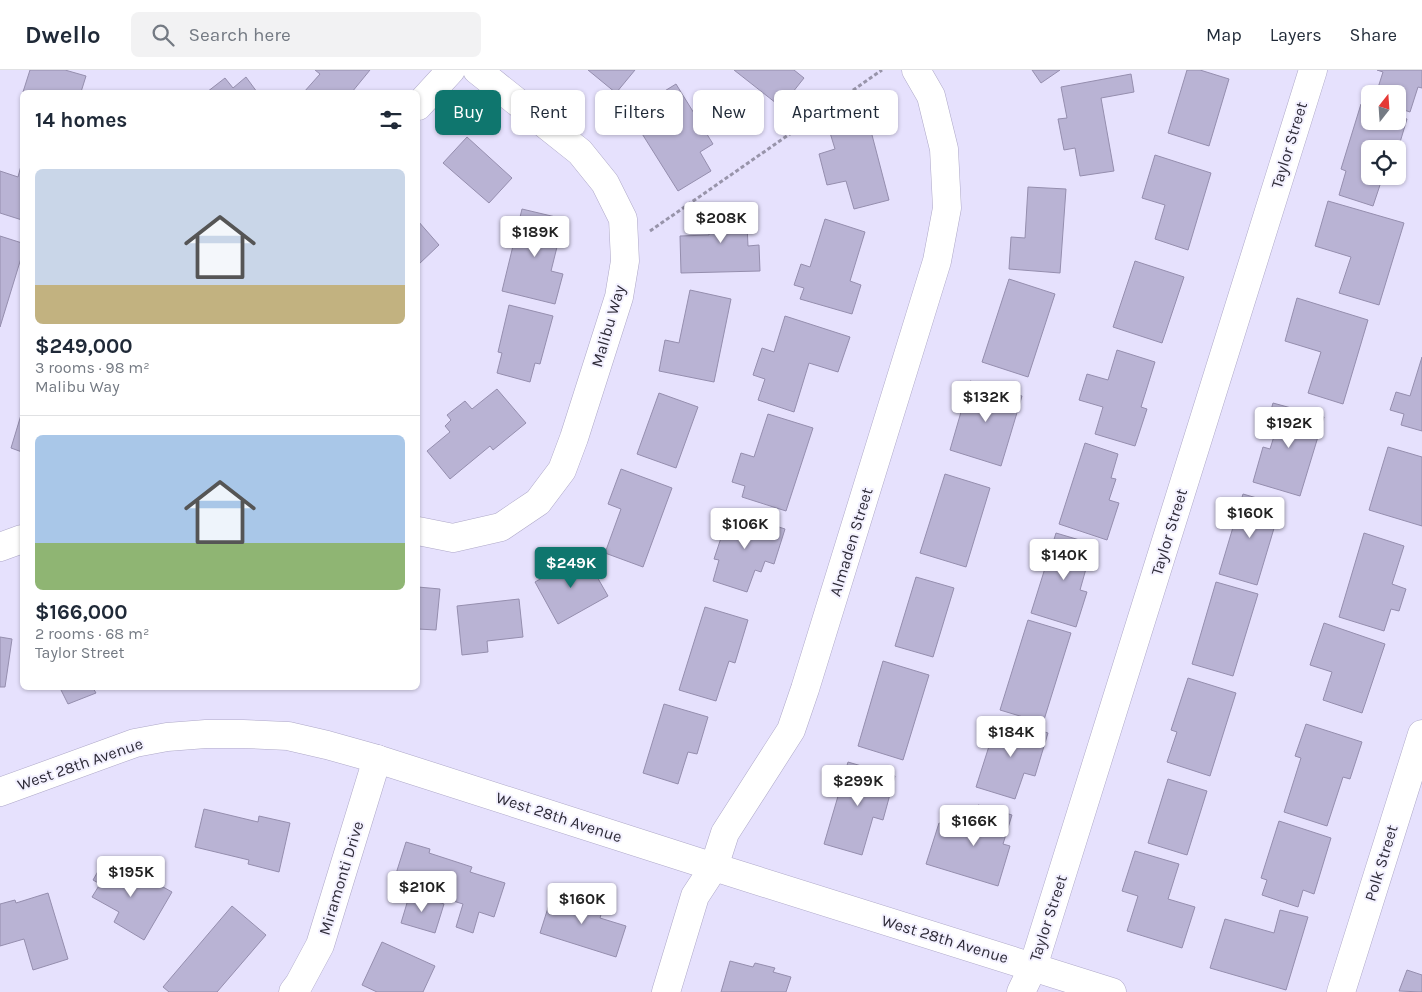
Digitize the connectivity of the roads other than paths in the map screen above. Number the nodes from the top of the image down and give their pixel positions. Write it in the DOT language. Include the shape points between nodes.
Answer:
graph roads {
  1 [pos="451,70"];
  2 [pos="478,70"];
  3 [pos="916,70"];
  4 [pos="1313,70"];
  5 [pos="420,104"];
  6 [pos="420,531"];
  7 [pos="20,540"];
  8 [pos="0,547"];
  9 [pos="1422,734"];
  10 [pos="378,759"];
  11 [pos="0,792"];
  12 [pos="714,867"];
  13 [pos="1033,966"];
  14 [pos="293,992"];
  15 [pos="666,992"];
  16 [pos="1022,992"];
  17 [pos="1112,992"];
  18 [pos="1341,992"];
  1 -- 5 [label="street"];
  2 -- 6 [label="street, Malibu Way" via="580,152 605,183 624,219 625,261 619,297 574,438 562,470 538,502 501,527 453,538"];
  3 -- 12 [label="street, Almaden Street" via="931,96 944,149 946,208 937,261 791,730 725,834"];
  4 -- 13 [label="street, Taylor Street"];
  7 -- 8 [label="street"];
  9 -- 18 [label="street, Polk Street"];
  10 -- 11 [label="street, West 28th Avenue" via="288,736 206,734 167,737 135,744"];
  10 -- 12 [label="street, West 28th Avenue"];
  10 -- 14 [label="street, Miramonti Drive" via="320,945"];
  12 -- 13 [label="street, West 28th Avenue"];
  12 -- 15 [label="street, Almaden Street" via="695,896"];
  13 -- 16 [label="street, Taylor Street"];
  13 -- 17 [label="street, West 28th Avenue"];
}
